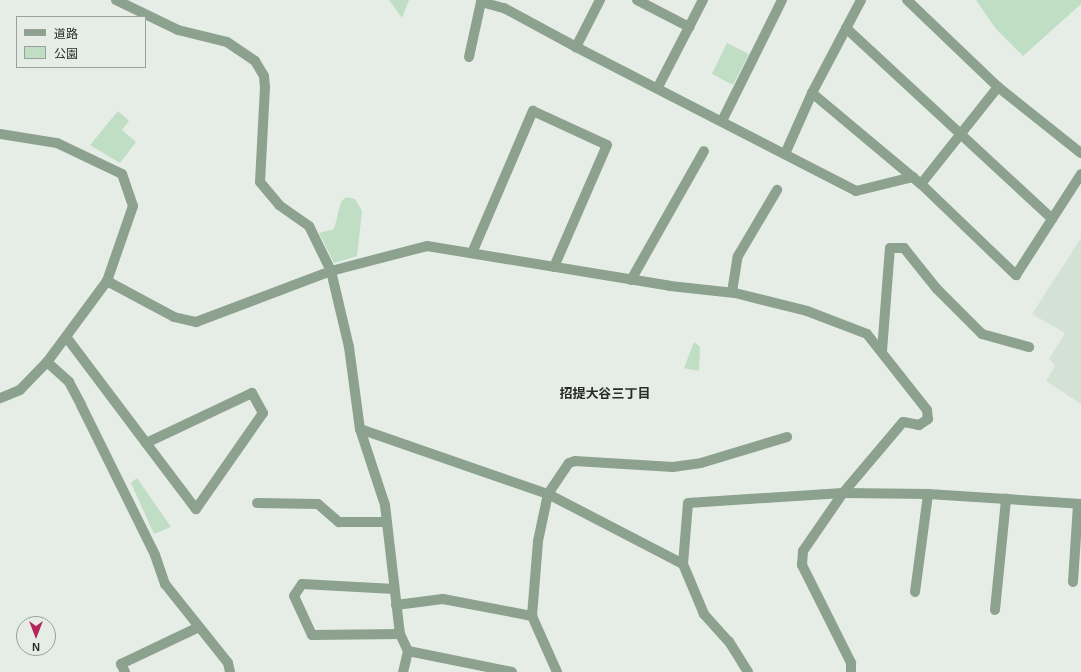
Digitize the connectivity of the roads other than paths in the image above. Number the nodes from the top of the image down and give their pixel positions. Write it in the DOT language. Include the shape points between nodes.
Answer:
graph roads {
  1 [pos="117,0"];
  2 [pos="600,0"];
  3 [pos="637,0"];
  4 [pos="703,0"];
  5 [pos="782,0"];
  6 [pos="861,0"];
  7 [pos="908,0"];
  8 [pos="689,27"];
  9 [pos="846,28"];
  10 [pos="576,47"];
  11 [pos="469,57"];
  12 [pos="658,87"];
  13 [pos="998,87"];
  14 [pos="812,93"];
  15 [pos="722,121"];
  16 [pos="0,134"];
  17 [pos="960,135"];
  18 [pos="704,151"];
  19 [pos="785,154"];
  20 [pos="1081,154"];
  21 [pos="1081,174"];
  22 [pos="912,177"];
  23 [pos="921,184"];
  24 [pos="777,190"];
  25 [pos="1052,219"];
  26 [pos="472,253"];
  27 [pos="554,267"];
  28 [pos="331,271"];
  29 [pos="631,280"];
  30 [pos="107,281"];
  31 [pos="732,292"];
  32 [pos="68,338"];
  33 [pos="1029,347"];
  34 [pos="882,351"];
  35 [pos="47,362"];
  36 [pos="0,398"];
  37 [pos="360,429"];
  38 [pos="787,437"];
  39 [pos="146,443"];
  40 [pos="843,493"];
  41 [pos="548,494"];
  42 [pos="928,494"];
  43 [pos="1006,499"];
  44 [pos="257,503"];
  45 [pos="1079,504"];
  46 [pos="386,522"];
  47 [pos="683,564"];
  48 [pos="1073,582"];
  49 [pos="394,589"];
  50 [pos="915,592"];
  51 [pos="396,605"];
  52 [pos="995,610"];
  53 [pos="532,616"];
  54 [pos="199,627"];
  55 [pos="400,634"];
  56 [pos="408,651"];
  57 [pos="125,672"];
  58 [pos="230,672"];
  59 [pos="403,672"];
  60 [pos="512,672"];
  61 [pos="557,672"];
  62 [pos="748,672"];
  63 [pos="851,672"];
  1 -- 28 [label="street" via="178,30 227,42 255,61 264,76 266,87 260,182 279,205 309,226"];
  2 -- 10 [label="street"];
  3 -- 8 [label="street"];
  4 -- 8 [label="street"];
  5 -- 15 [label="street"];
  6 -- 9 [label="street"];
  7 -- 13 [label="street"];
  8 -- 12 [label="street"];
  9 -- 14 [label="street"];
  9 -- 17 [label="street"];
  10 -- 11 [label="street" via="504,8 481,2"];
  10 -- 12 [label="street"];
  12 -- 15 [label="street"];
  13 -- 17 [label="street"];
  13 -- 20 [label="street"];
  14 -- 19 [label="street"];
  14 -- 22 [label="street"];
  15 -- 19 [label="street"];
  16 -- 30 [label="street" via="57,143 122,174 133,206"];
  17 -- 23 [label="street"];
  17 -- 25 [label="street"];
  18 -- 29 [label="street"];
  19 -- 22 [label="street" via="856,191"];
  21 -- 25 [label="street"];
  22 -- 23 [label="street"];
  23 -- 25 [label="street" via="1016,274"];
  24 -- 31 [label="street" via="738,256"];
  26 -- 27 [label="street"];
  26 -- 27 [label="street" via="533,111 607,145"];
  26 -- 28 [label="street" via="427,246"];
  27 -- 29 [label="street"];
  28 -- 30 [label="street" via="196,322 174,317"];
  28 -- 37 [label="street" via="349,347"];
  29 -- 31 [label="street"];
  30 -- 32 [label="street"];
  31 -- 34 [label="street" via="807,311 867,334"];
  32 -- 35 [label="street"];
  32 -- 39 [label="street"];
  33 -- 34 [label="street" via="982,334 937,289 904,248 890,248"];
  34 -- 40 [label="street" via="894,371 927,410 928,419 919,425 903,422"];
  35 -- 36 [label="street" via="20,390"];
  35 -- 54 [label="street" via="69,382 155,555 165,584"];
  37 -- 41 [label="street"];
  37 -- 46 [label="street" via="384,505"];
  38 -- 41 [label="street" via="701,463 673,467 575,461 568,464"];
  39 -- 39 [label="street" via="196,509 263,413 252,393"];
  40 -- 42 [label="street"];
  40 -- 47 [label="street" via="688,503"];
  40 -- 63 [label="street" via="803,550 802,565 851,663"];
  41 -- 47 [label="street"];
  41 -- 53 [label="street" via="538,541"];
  42 -- 43 [label="street"];
  42 -- 50 [label="street"];
  43 -- 45 [label="street"];
  43 -- 52 [label="street"];
  44 -- 46 [label="street" via="318,504 339,522"];
  45 -- 48 [label="street"];
  46 -- 49 [label="street"];
  47 -- 62 [label="street" via="704,614 729,642"];
  49 -- 51 [label="street"];
  49 -- 55 [label="street" via="302,584 294,596 312,635"];
  51 -- 53 [label="street" via="443,598"];
  51 -- 55 [label="street"];
  53 -- 61 [label="street"];
  54 -- 57 [label="street" via="121,664"];
  54 -- 58 [label="street" via="228,663"];
  55 -- 56 [label="street"];
  56 -- 59 [label="street"];
  56 -- 60 [label="street"];
}
